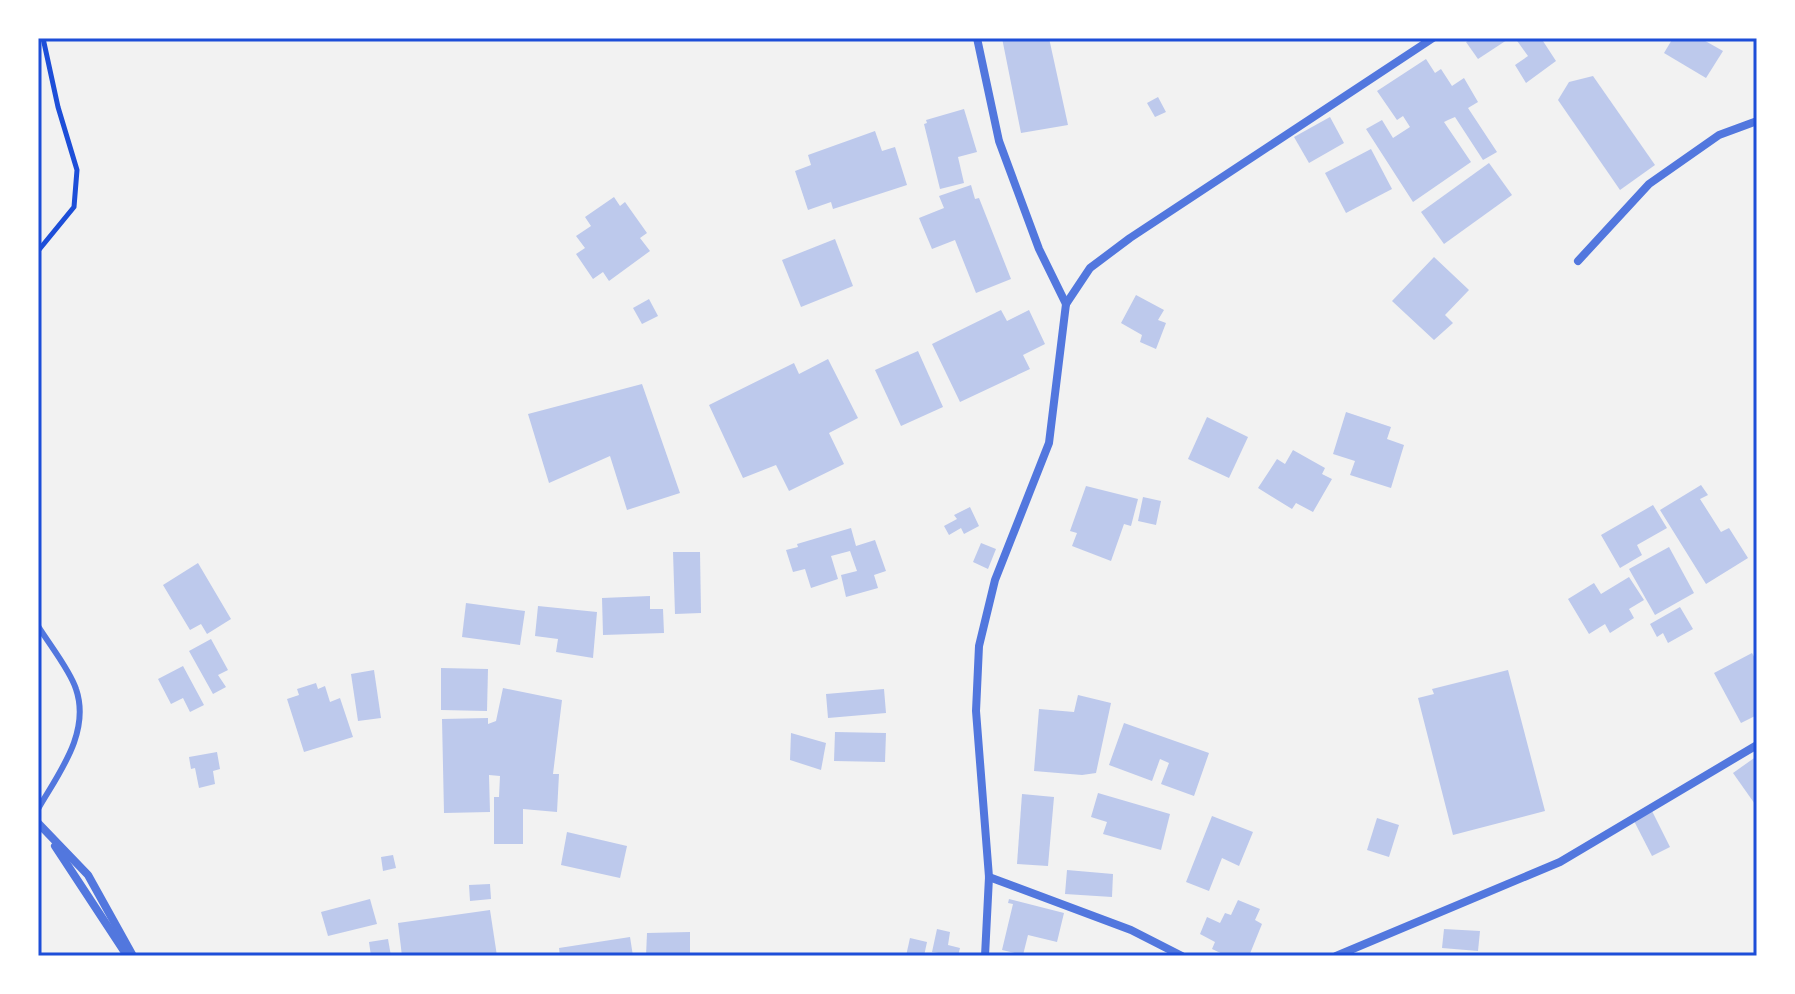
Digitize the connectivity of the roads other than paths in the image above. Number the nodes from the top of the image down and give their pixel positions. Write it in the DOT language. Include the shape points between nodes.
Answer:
graph roads {
  1 [pos="977,38"];
  2 [pos="1433,38"];
  3 [pos="1757,121"];
  4 [pos="1578,261"];
  5 [pos="1066,304"];
  6 [pos="38,626"];
  7 [pos="1757,745"];
  8 [pos="38,809"];
  9 [pos="41,826"];
  10 [pos="989,877"];
  11 [pos="130,956"];
  12 [pos="985,956"];
  13 [pos="1182,956"];
  14 [pos="1336,956"];
  1 -- 5 [label="street" via="999,141 1039,249"];
  2 -- 5 [label="street" via="1130,238 1090,268"];
  3 -- 4 [label="street" via="1719,135 1649,184"];
  5 -- 10 [label="street" via="1049,443 995,580 979,646 976,711"];
  6 -- 8 [label="lane" via="76,689 80,716 76,742"];
  7 -- 14 [label="street" via="1560,862"];
  9 -- 11 [label="street" via="88,875"];
  10 -- 12 [label="street"];
  10 -- 13 [label="street" via="1131,930"];
}
